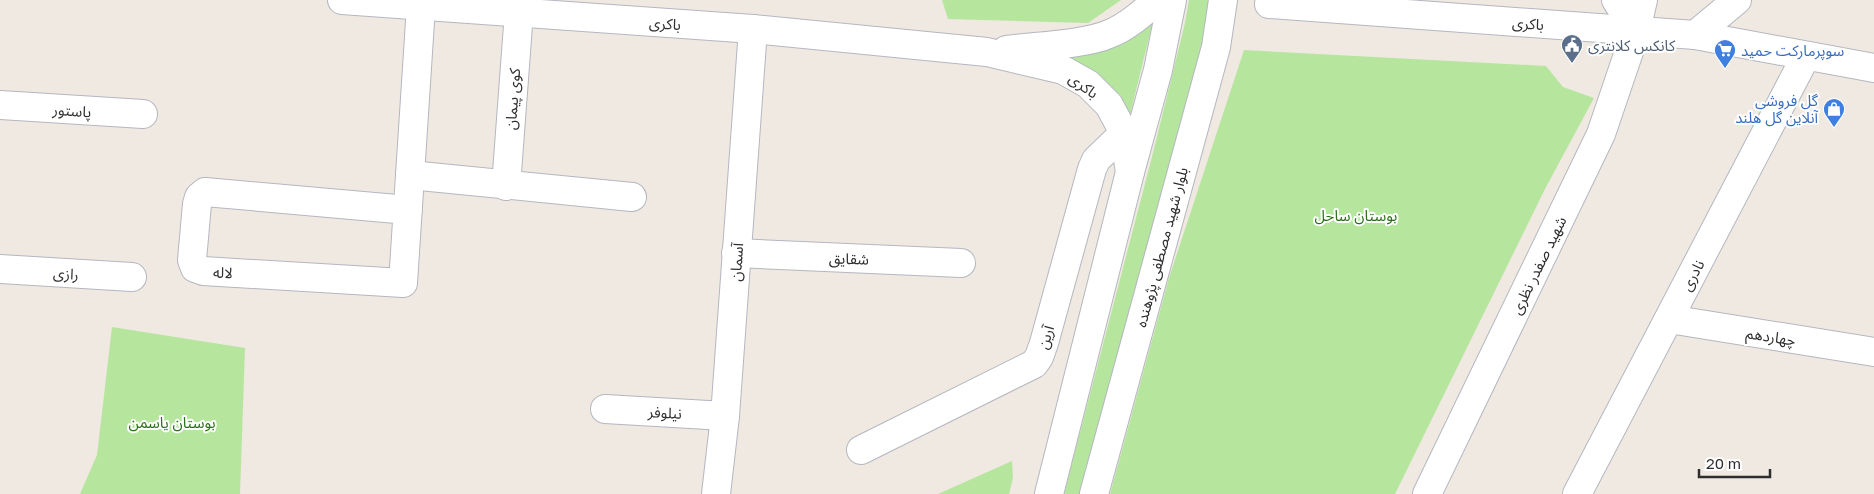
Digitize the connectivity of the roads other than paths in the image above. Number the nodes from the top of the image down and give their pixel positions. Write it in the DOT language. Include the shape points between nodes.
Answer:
graph roads {
  1 [pos="342,0"];
  2 [pos="1156,0"];
  3 [pos="1172,0"];
  4 [pos="1223,0"];
  5 [pos="1616,0"];
  6 [pos="1643,0"];
  7 [pos="1708,0"];
  8 [pos="1737,0"];
  9 [pos="1269,4"];
  10 [pos="421,6"];
  11 [pos="558,8"];
  12 [pos="518,12"];
  13 [pos="753,29"];
  14 [pos="1636,32"];
  15 [pos="1695,35"];
  16 [pos="987,52"];
  17 [pos="1806,56"];
  18 [pos="1874,68"];
  19 [pos="0,104"];
  20 [pos="143,114"];
  21 [pos="1124,133"];
  22 [pos="1130,172"];
  23 [pos="410,176"];
  24 [pos="506,186"];
  25 [pos="632,198"];
  26 [pos="408,210"];
  27 [pos="736,254"];
  28 [pos="961,263"];
  29 [pos="0,269"];
  30 [pos="132,277"];
  31 [pos="1669,319"];
  32 [pos="1874,352"];
  33 [pos="605,409"];
  34 [pos="725,416"];
  35 [pos="861,450"];
  36 [pos="716,494"];
  37 [pos="1049,494"];
  38 [pos="1094,494"];
  39 [pos="1427,494"];
  40 [pos="1577,494"];
  1 -- 10 [label="street, باکری"];
  2 -- 16 [label="street, باکری" via="1110,34"];
  3 -- 22 [label="street" via="1158,70"];
  4 -- 38 [label="street, بلوار شهید مصطفی پژوهنده" via="1216,47"];
  5 -- 14 [label="street"];
  6 -- 14 [label="street, شهید صفدر نظری"];
  7 -- 15 [label="street"];
  8 -- 15 [label="street"];
  9 -- 14 [label="street, باکری"];
  10 -- 12 [label="street, باکری"];
  10 -- 23 [label="street, لاله"];
  11 -- 12 [label="street, باکری"];
  11 -- 13 [label="street, باکری"];
  12 -- 24 [label="street, کوی پیمان"];
  13 -- 16 [label="street, باکری"];
  13 -- 27 [label="street, آسمان"];
  14 -- 15 [label="street, باکری"];
  14 -- 39 [label="street, شهید صفدر نظری" via="1601,134"];
  15 -- 17 [label="street, باکری"];
  16 -- 21 [label="street, باکری" via="1063,70 1088,84 1109,105"];
  17 -- 18 [label="street, باکری"];
  17 -- 31 [label="street, نادری"];
  19 -- 20 [label="street, پاستور"];
  21 -- 22 [label="street, باکری"];
  21 -- 35 [label="street, آرین" via="1096,160 1092,169 1044,343 1034,364"];
  22 -- 37 [label="street"];
  23 -- 24 [label="street"];
  23 -- 26 [label="street, لاله"];
  24 -- 25 [label="street"];
  26 -- 26 [label="street, لاله" via="205,192 197,204 192,260 195,268 203,271 403,283"];
  27 -- 28 [label="street, شقایق"];
  27 -- 34 [label="street, آسمان"];
  29 -- 30 [label="street, رازی"];
  31 -- 32 [label="street, چهاردهم"];
  31 -- 40 [label="street, نادری"];
  33 -- 34 [label="street, نیلوفر"];
  34 -- 36 [label="street, آسمان"];
}
